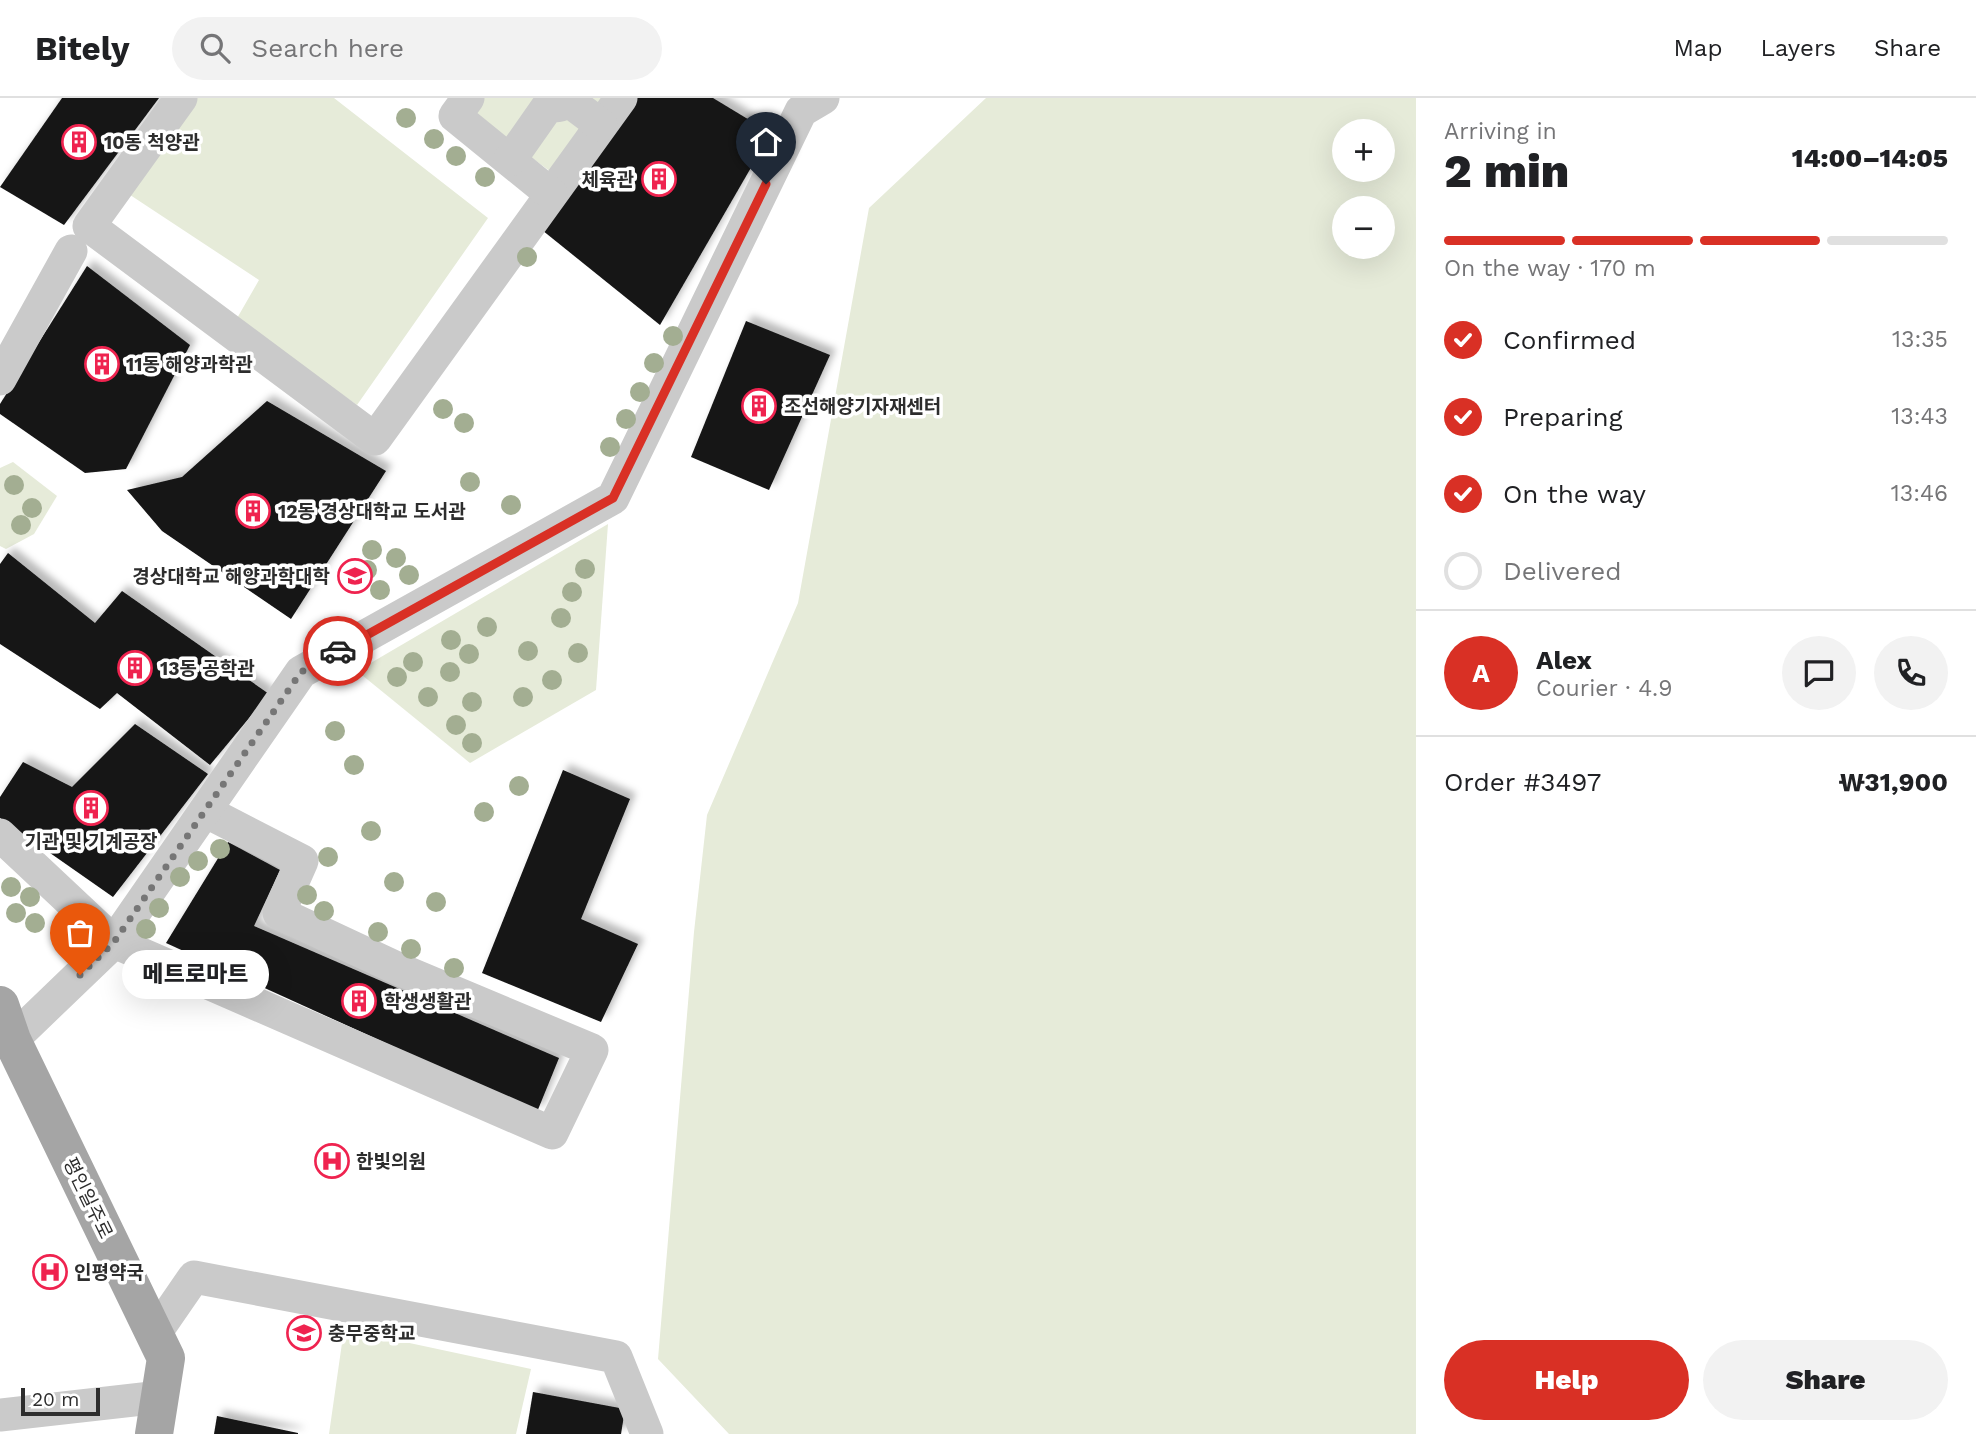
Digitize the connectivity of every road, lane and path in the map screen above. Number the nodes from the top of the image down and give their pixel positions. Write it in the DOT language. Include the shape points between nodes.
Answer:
graph roads {
  1 [pos="181,98"];
  2 [pos="468,98"];
  3 [pos="537,98"];
  4 [pos="804,101"];
  5 [pos="606,108"];
  6 [pos="505,157"];
  7 [pos="551,194"];
  8 [pos="71,251"];
  9 [pos="0,379"];
  10 [pos="205,811"];
  11 [pos="0,835"];
  12 [pos="114,942"];
  13 [pos="0,1004"];
  14 [pos="12,1040"];
  15 [pos="155,1335"];
  16 [pos="160,1397"];
  17 [pos="0,1415"];
  18 [pos="154,1434"];
  19 [pos="647,1434"];
  1 -- 7 [label="street" via="89,226 375,439"];
  2 -- 6 [label="street" via="455,116"];
  3 -- 6 [label="street"];
  4 -- 10 [label="street" via="613,498 301,672"];
  5 -- 6 [label="street" via="569,101 562,106 550,103"];
  5 -- 7 [label="street"];
  6 -- 7 [label="street"];
  8 -- 9 [label="street"];
  10 -- 12 [label="street"];
  10 -- 12 [label="street" via="302,861 279,913 401,970 592,1049 552,1133"];
  11 -- 12 [label="street"];
  12 -- 14 [label="street"];
  13 -- 14 [label="main road, 평인일주로"];
  14 -- 15 [label="main road, 평인일주로"];
  15 -- 16 [label="main road, 평인일주로" via="166,1358"];
  15 -- 19 [label="street" via="194,1277 616,1357"];
  16 -- 17 [label="street"];
  16 -- 18 [label="main road, 평인일주로"];
}
